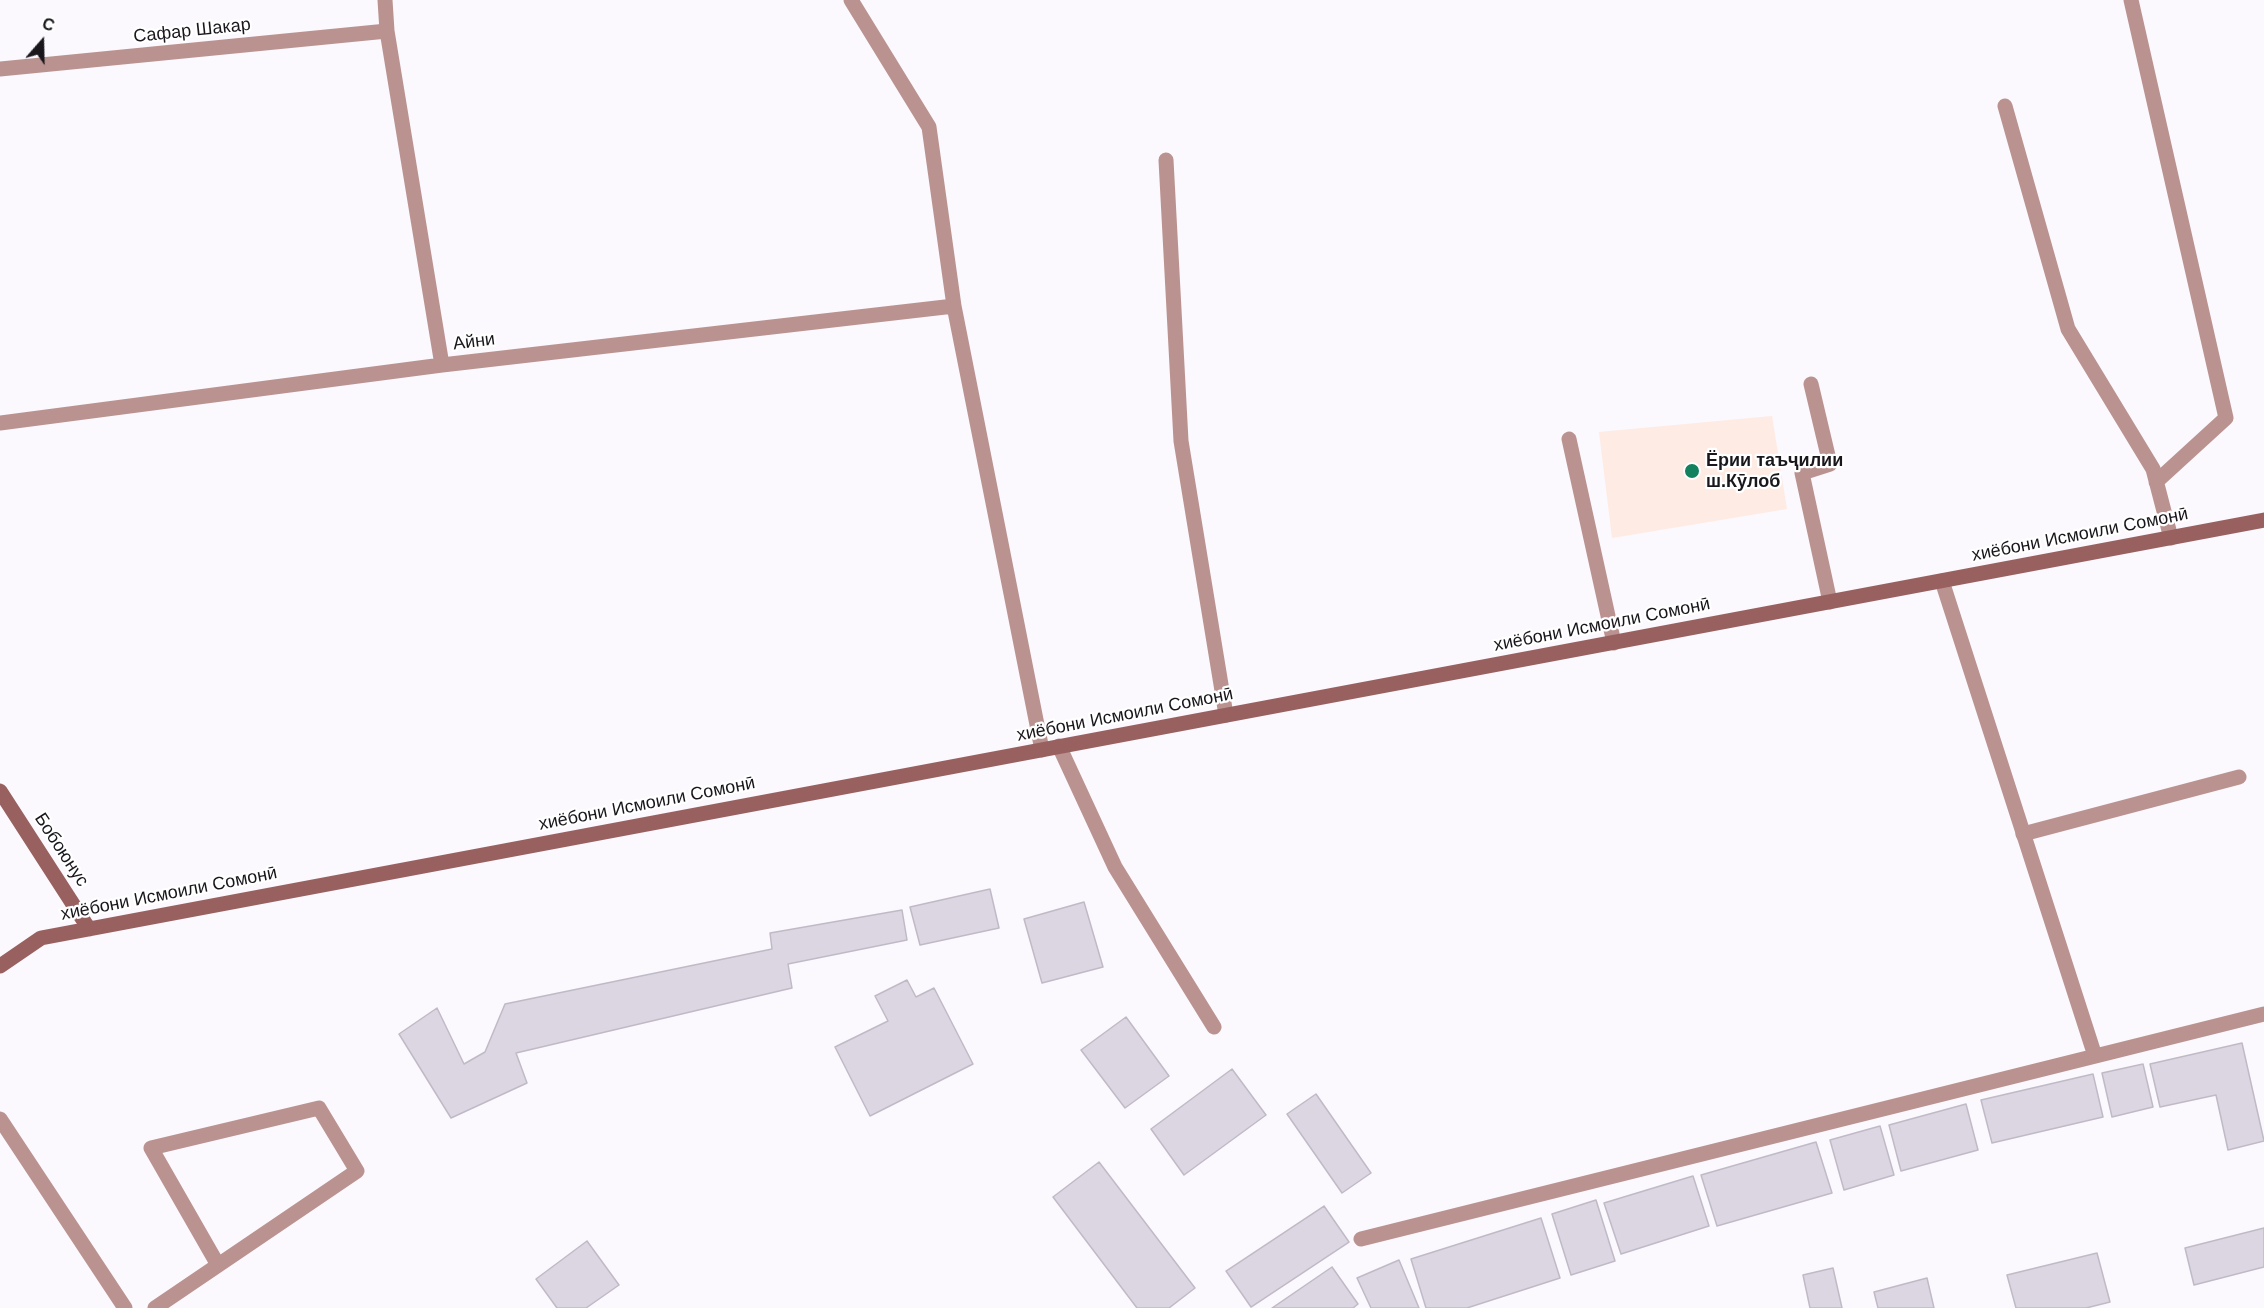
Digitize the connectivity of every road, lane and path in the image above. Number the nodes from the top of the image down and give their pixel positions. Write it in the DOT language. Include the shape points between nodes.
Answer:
graph roads {
  1 [pos="385,0"];
  2 [pos="851,0"];
  3 [pos="2131,0"];
  4 [pos="387,31"];
  5 [pos="0,69"];
  6 [pos="2005,106"];
  7 [pos="1166,160"];
  8 [pos="954,306"];
  9 [pos="442,365"];
  10 [pos="1811,384"];
  11 [pos="0,423"];
  12 [pos="1569,439"];
  13 [pos="2156,482"];
  14 [pos="2264,520"];
  15 [pos="2171,538"];
  16 [pos="1942,581"];
  17 [pos="1830,602"];
  18 [pos="1614,643"];
  19 [pos="1226,716"];
  20 [pos="1059,746"];
  21 [pos="1042,750"];
  22 [pos="2239,777"];
  23 [pos="0,791"];
  24 [pos="2024,834"];
  25 [pos="89,929"];
  26 [pos="0,966"];
  27 [pos="2264,1014"];
  28 [pos="1214,1026"];
  29 [pos="2094,1056"];
  30 [pos="0,1119"];
  31 [pos="1361,1239"];
  32 [pos="218,1265"];
  33 [pos="125,1308"];
  34 [pos="154,1308"];
  1 -- 4 [label="street"];
  2 -- 8 [label="street" via="929,126"];
  3 -- 13 [label="street" via="2226,418"];
  4 -- 5 [label="street, Сафар Шакар"];
  4 -- 9 [label="street"];
  6 -- 13 [label="street" via="2068,329 2152,469"];
  7 -- 19 [label="street" via="1181,441"];
  8 -- 9 [label="street, Айни"];
  8 -- 21 [label="street"];
  9 -- 11 [label="street, Айни"];
  10 -- 17 [label="street" via="1830,464 1802,473"];
  12 -- 18 [label="street"];
  13 -- 15 [label="street"];
  14 -- 15 [label="main road, хиёбони Исмоили Сомонӣ"];
  15 -- 16 [label="main road, хиёбони Исмоили Сомонӣ"];
  16 -- 17 [label="main road, хиёбони Исмоили Сомонӣ"];
  16 -- 24 [label="street"];
  17 -- 18 [label="main road, хиёбони Исмоили Сомонӣ"];
  18 -- 19 [label="main road, хиёбони Исмоили Сомонӣ"];
  19 -- 20 [label="main road, хиёбони Исмоили Сомонӣ"];
  20 -- 21 [label="main road, хиёбони Исмоили Сомонӣ"];
  20 -- 28 [label="street" via="1115,867"];
  21 -- 25 [label="main road, хиёбони Исмоили Сомонӣ"];
  22 -- 24 [label="street"];
  23 -- 25 [label="main road, Бобоюнус"];
  24 -- 29 [label="street"];
  25 -- 26 [label="main road, хиёбони Исмоили Сомонӣ" via="41,938"];
  27 -- 29 [label="street"];
  29 -- 31 [label="street"];
  30 -- 33 [label="street"];
  32 -- 32 [label="street" via="357,1171 319,1108 151,1148"];
  32 -- 34 [label="street"];
}
